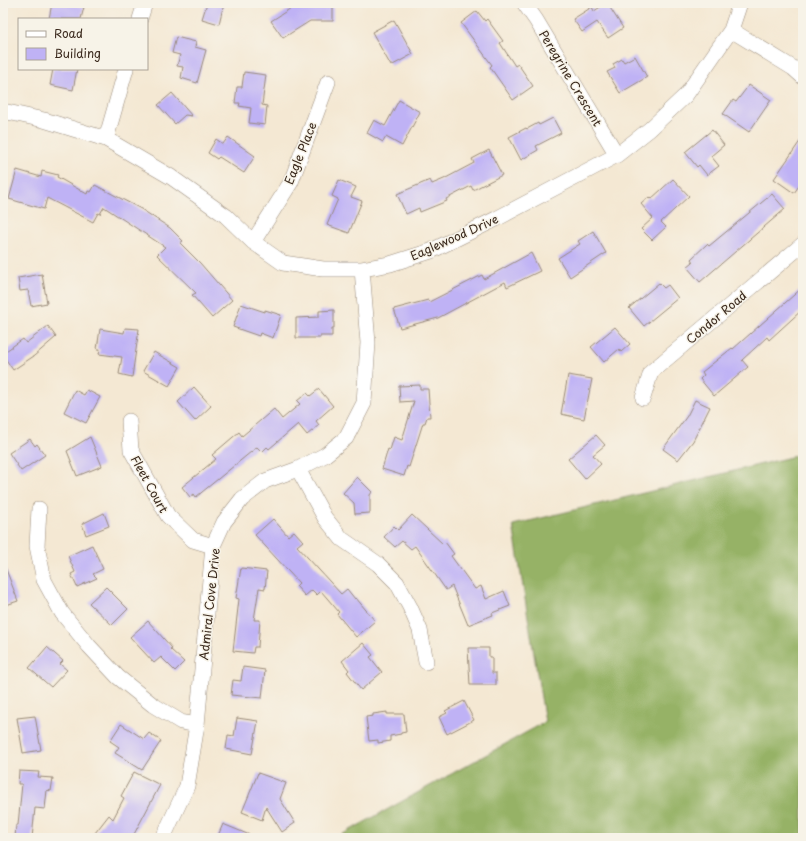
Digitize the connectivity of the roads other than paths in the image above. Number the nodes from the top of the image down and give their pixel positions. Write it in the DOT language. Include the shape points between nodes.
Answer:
graph roads {
  1 [pos="144,3"];
  2 [pos="524,3"];
  3 [pos="740,3"];
  4 [pos="140,18"];
  5 [pos="731,30"];
  6 [pos="126,70"];
  7 [pos="803,77"];
  8 [pos="328,82"];
  9 [pos="3,111"];
  10 [pos="106,139"];
  11 [pos="617,155"];
  12 [pos="253,242"];
  13 [pos="803,244"];
  14 [pos="362,269"];
  15 [pos="643,398"];
  16 [pos="129,421"];
  17 [pos="298,469"];
  18 [pos="39,509"];
  19 [pos="213,546"];
  20 [pos="426,662"];
  21 [pos="197,725"];
  22 [pos="163,838"];
  1 -- 4 [label="street"];
  2 -- 11 [label="street, Peregrine Crescent"];
  3 -- 5 [label="street, Eaglewood Drive"];
  5 -- 7 [label="street" via="793,68"];
  5 -- 11 [label="street, Eaglewood Drive" via="686,95 650,129"];
  6 -- 10 [label="street"];
  8 -- 12 [label="street, Eagle Place" via="291,182"];
  9 -- 10 [label="street, Eaglewood Drive" via="44,120"];
  10 -- 12 [label="street, Eaglewood Drive" via="171,177 226,216"];
  11 -- 14 [label="street, Eaglewood Drive" via="431,251 390,264"];
  12 -- 14 [label="street, Eaglewood Drive" via="283,263 323,269"];
  13 -- 15 [label="street, Condor Road" via="650,372"];
  14 -- 17 [label="street, Admiral Cove Drive" via="368,343 364,403 346,438 325,456"];
  16 -- 19 [label="street, Fleet Court" via="131,450 168,516 192,540"];
  17 -- 19 [label="street, Admiral Cove Drive" via="265,481 242,499 224,522"];
  17 -- 20 [label="street" via="325,518 342,539 378,564 397,583 420,630"];
  18 -- 21 [label="street" via="36,546 44,580 62,613 118,677 153,705 181,722"];
  19 -- 21 [label="street, Admiral Cove Drive"];
  21 -- 22 [label="street, Admiral Cove Drive" via="187,786"];
}
